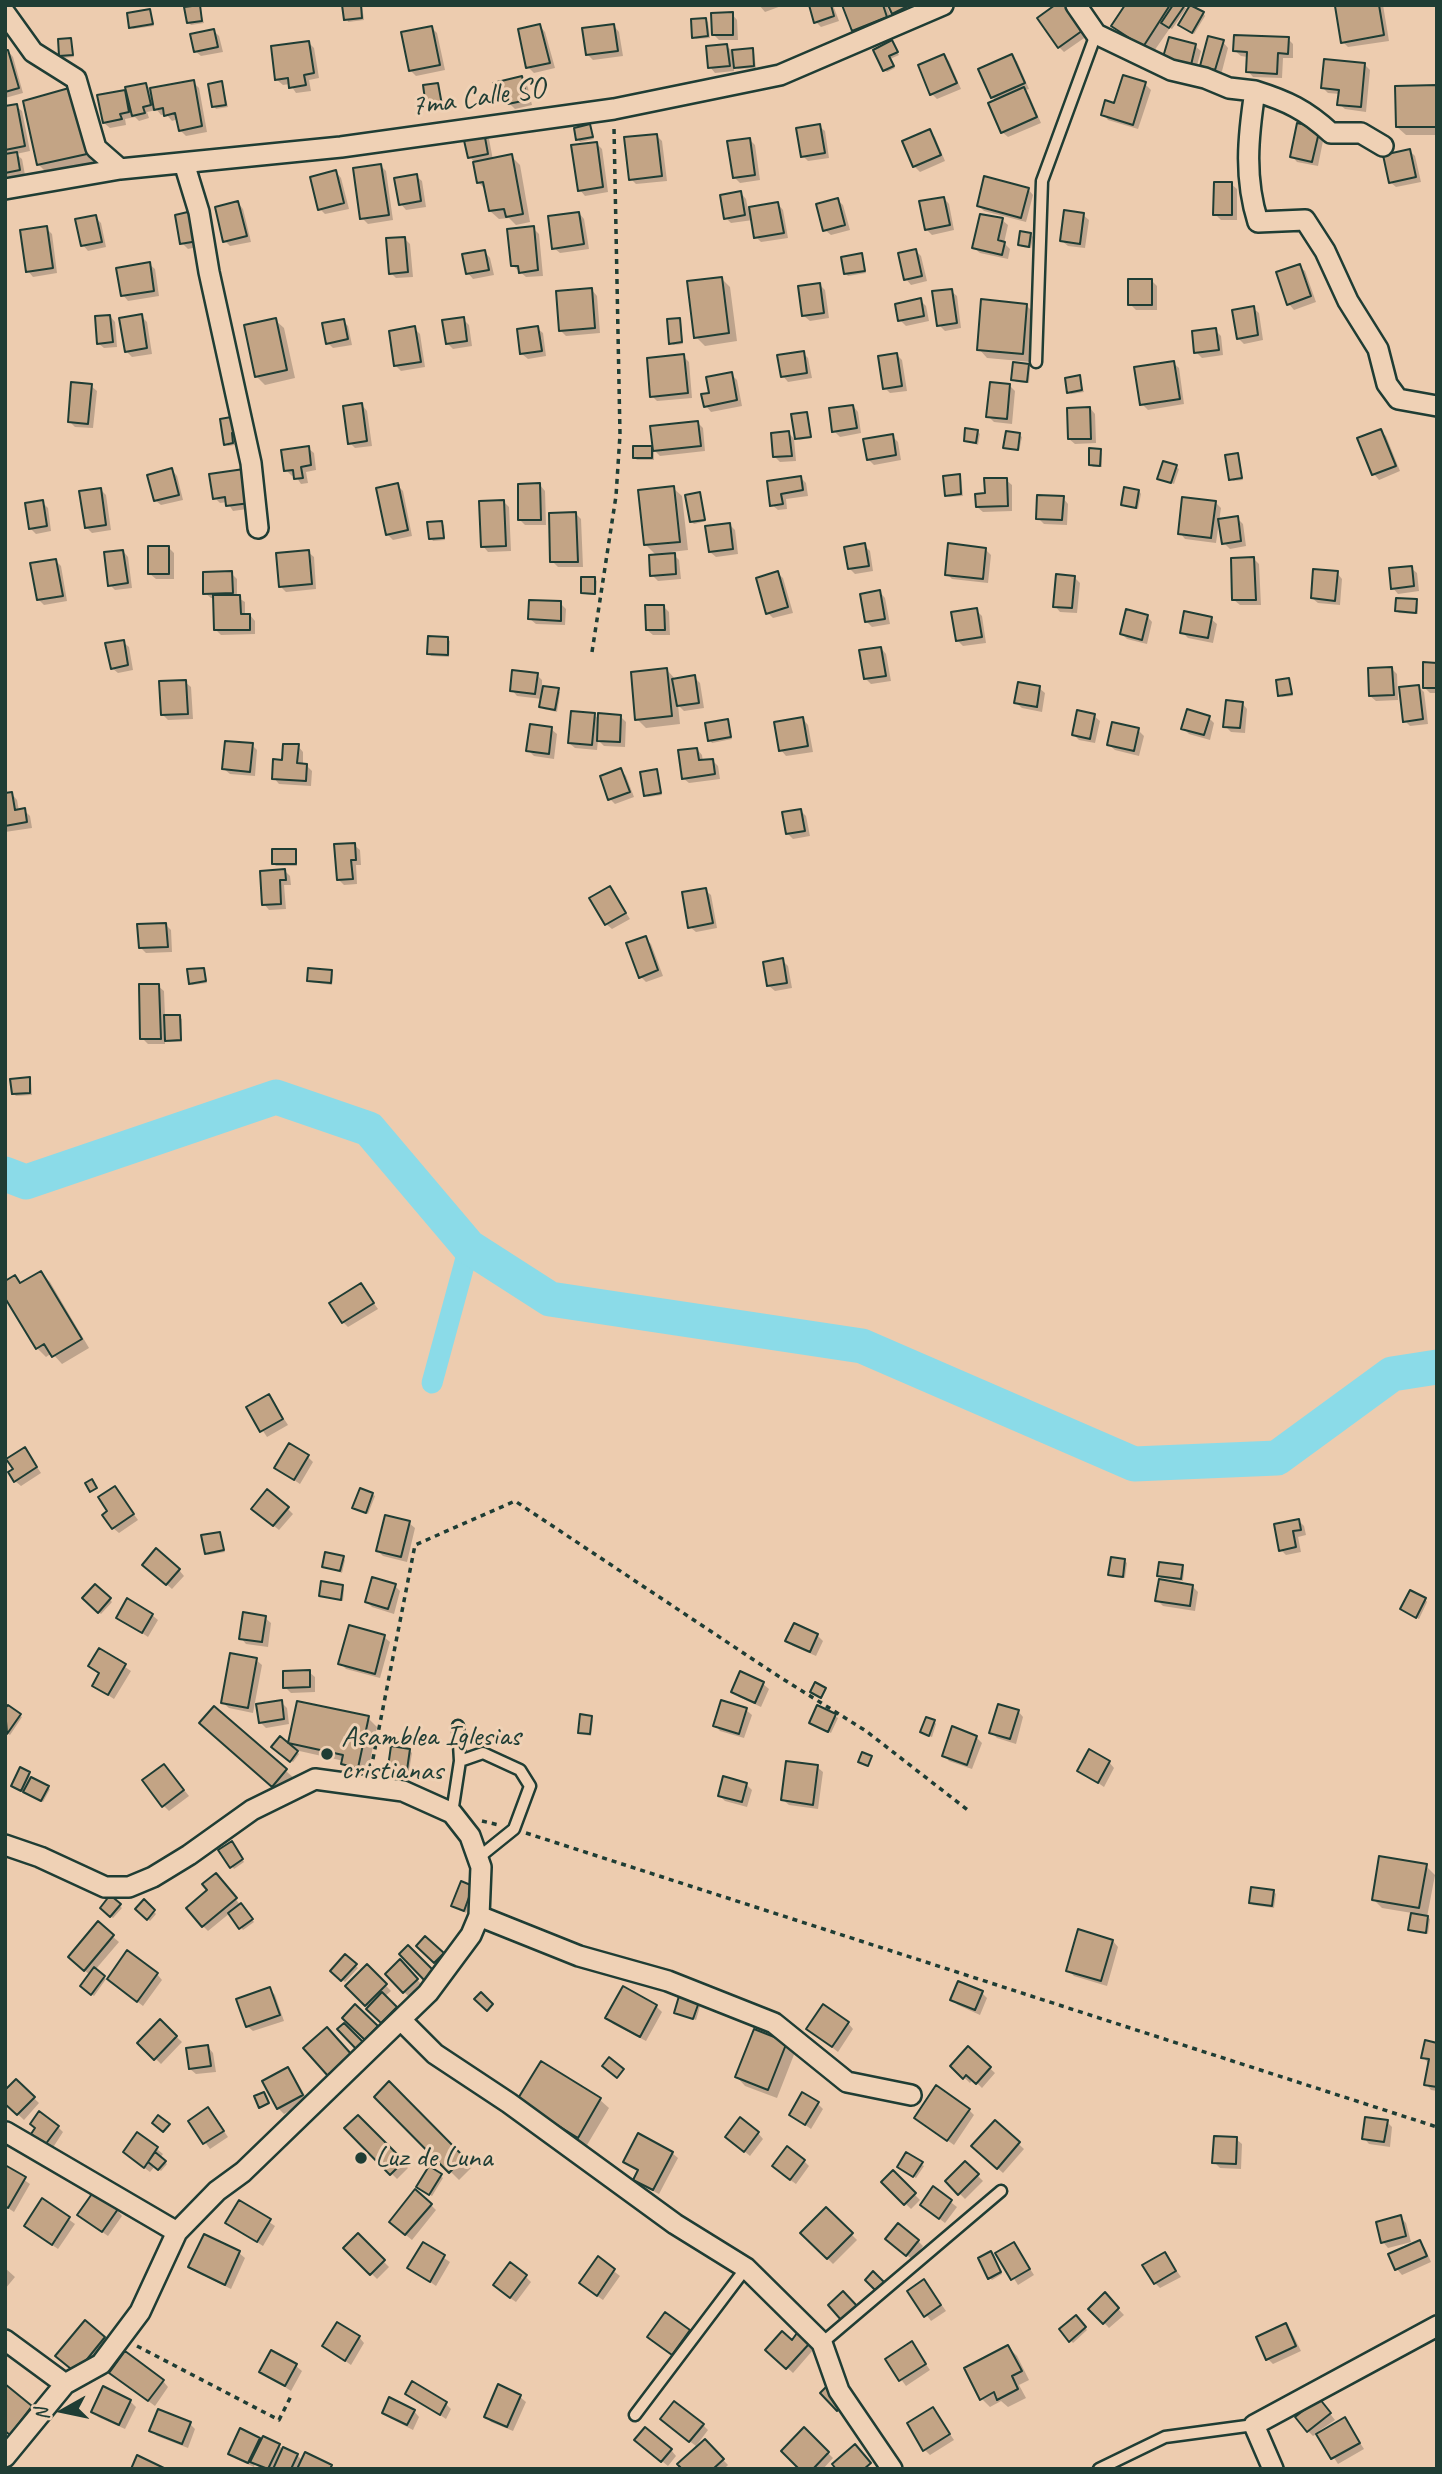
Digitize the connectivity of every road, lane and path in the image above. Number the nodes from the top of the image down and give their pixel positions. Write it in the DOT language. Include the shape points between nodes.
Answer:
graph roads {
  1 [pos="943,5"];
  2 [pos="1076,5"];
  3 [pos="5,13"];
  4 [pos="1096,34"];
  5 [pos="1255,91"];
  6 [pos="614,109"];
  7 [pos="1384,146"];
  8 [pos="184,163"];
  9 [pos="120,169"];
  10 [pos="5,189"];
  11 [pos="1036,362"];
  12 [pos="1437,406"];
  13 [pos="257,528"];
  14 [pos="592,652"];
  15 [pos="458,1726"];
  16 [pos="460,1761"];
  17 [pos="367,1786"];
  18 [pos="969,1811"];
  19 [pos="452,1813"];
  20 [pos="514,1829"];
  21 [pos="5,1845"];
  22 [pos="478,1858"];
  23 [pos="479,1916"];
  24 [pos="401,2020"];
  25 [pos="911,2095"];
  26 [pos="1437,2127"];
  27 [pos="6,2132"];
  28 [pos="1001,2191"];
  29 [pos="177,2232"];
  30 [pos="746,2268"];
  31 [pos="1437,2326"];
  32 [pos="119,2337"];
  33 [pos="5,2340"];
  34 [pos="822,2343"];
  35 [pos="65,2384"];
  36 [pos="292,2394"];
  37 [pos="635,2415"];
  38 [pos="1254,2425"];
  39 [pos="5,2457"];
  40 [pos="892,2469"];
  41 [pos="1099,2469"];
  42 [pos="1273,2469"];
  1 -- 6 [label="street, 7ma Calle SO" via="780,75"];
  2 -- 4 [label="street"];
  3 -- 9 [label="street" via="33,52 76,79 96,148"];
  4 -- 5 [label="street" via="1171,70"];
  4 -- 11 [label="lane" via="1042,181"];
  5 -- 7 [label="street" via="1289,102 1331,133 1361,134"];
  5 -- 12 [label="street" via="1247,166 1258,222 1305,220 1378,349 1387,384 1398,399"];
  6 -- 8 [label="street, 7ma Calle SO" via="341,147"];
  6 -- 14 [label="path" via="620,435 617,496"];
  8 -- 9 [label="street, 7ma Calle SO"];
  8 -- 13 [label="street" via="199,212 251,463"];
  9 -- 10 [label="street, 7ma Calle SO"];
  15 -- 16 [label="lane"];
  16 -- 19 [label="lane"];
  16 -- 20 [label="lane" via="483,1753 520,1770 530,1786"];
  17 -- 18 [label="path" via="415,1545 515,1501 866,1731"];
  17 -- 19 [label="street" via="402,1791"];
  17 -- 21 [label="street" via="315,1779 252,1810 180,1861 129,1887 105,1887"];
  19 -- 20 [label="path"];
  19 -- 22 [label="street" via="470,1836"];
  20 -- 22 [label="lane"];
  20 -- 26 [label="path"];
  22 -- 23 [label="street"];
  23 -- 24 [label="street" via="471,1935 428,1993"];
  23 -- 25 [label="street" via="774,2023 847,2082"];
  24 -- 29 [label="street"];
  24 -- 30 [label="street" via="435,2054 675,2224"];
  27 -- 29 [label="street"];
  28 -- 34 [label="lane"];
  29 -- 32 [label="street" via="140,2312"];
  30 -- 34 [label="street"];
  30 -- 37 [label="lane"];
  31 -- 38 [label="street"];
  32 -- 35 [label="street" via="100,2364"];
  32 -- 36 [label="path" via="279,2420"];
  33 -- 35 [label="street"];
  34 -- 40 [label="street" via="839,2391"];
  35 -- 39 [label="street"];
  38 -- 41 [label="lane" via="1165,2437"];
  38 -- 42 [label="street"];
}
